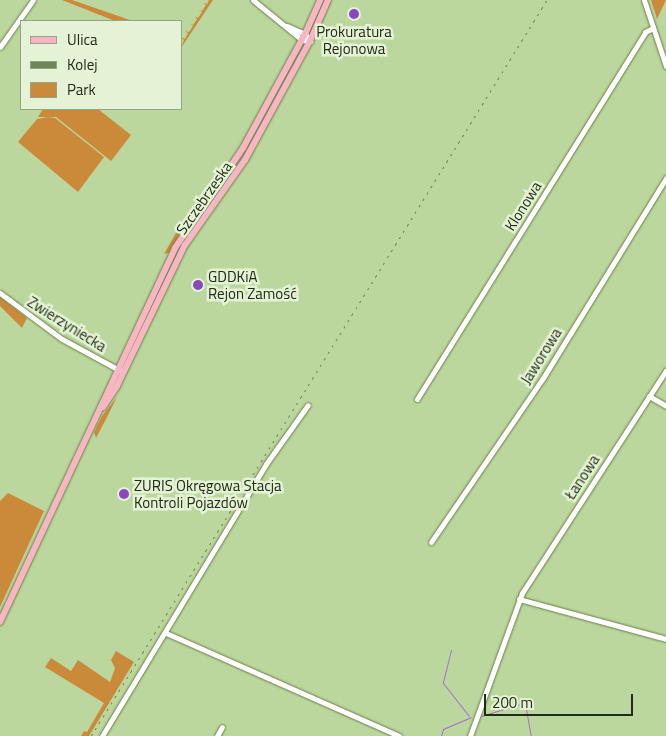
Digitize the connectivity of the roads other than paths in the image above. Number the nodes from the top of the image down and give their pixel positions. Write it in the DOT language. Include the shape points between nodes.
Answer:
graph roads {
  1 [pos="33,0"];
  2 [pos="253,0"];
  3 [pos="320,0"];
  4 [pos="328,0"];
  5 [pos="644,0"];
  6 [pos="653,28"];
  7 [pos="304,37"];
  8 [pos="310,41"];
  9 [pos="0,47"];
  10 [pos="666,66"];
  11 [pos="666,178"];
  12 [pos="0,294"];
  13 [pos="116,369"];
  14 [pos="666,370"];
  15 [pos="123,373"];
  16 [pos="649,396"];
  17 [pos="417,400"];
  18 [pos="308,405"];
  19 [pos="666,406"];
  20 [pos="100,412"];
  21 [pos="431,542"];
  22 [pos="519,599"];
  23 [pos="0,622"];
  24 [pos="166,633"];
  25 [pos="666,639"];
  26 [pos="222,726"];
  27 [pos="102,736"];
  28 [pos="217,736"];
  29 [pos="399,736"];
  30 [pos="470,736"];
  1 -- 9 [label="street"];
  2 -- 7 [label="street"];
  3 -- 7 [label="main road, Szczebrzeska"];
  4 -- 8 [label="main road, Szczebrzeska"];
  5 -- 6 [label="street"];
  6 -- 10 [label="street"];
  6 -- 17 [label="street, Klonowa" via="645,32"];
  7 -- 8 [label="street"];
  7 -- 13 [label="main road, Szczebrzeska" via="239,156 179,240"];
  8 -- 15 [label="main road, Szczebrzeska" via="246,160 188,240"];
  11 -- 21 [label="street, Jaworowa" via="543,378"];
  12 -- 13 [label="street, Zwierzyniecka" via="62,339"];
  13 -- 15 [label="street, Zwierzyniecka"];
  13 -- 20 [label="main road, Szczebrzeska"];
  14 -- 16 [label="street, Łanowa"];
  15 -- 20 [label="main road, Szczebrzeska"];
  16 -- 19 [label="street"];
  16 -- 22 [label="street, Łanowa"];
  18 -- 24 [label="street" via="266,464"];
  20 -- 23 [label="main road"];
  22 -- 25 [label="street"];
  22 -- 30 [label="street, Łanowa"];
  24 -- 27 [label="street"];
  24 -- 29 [label="street"];
  26 -- 28 [label="street"];
}
